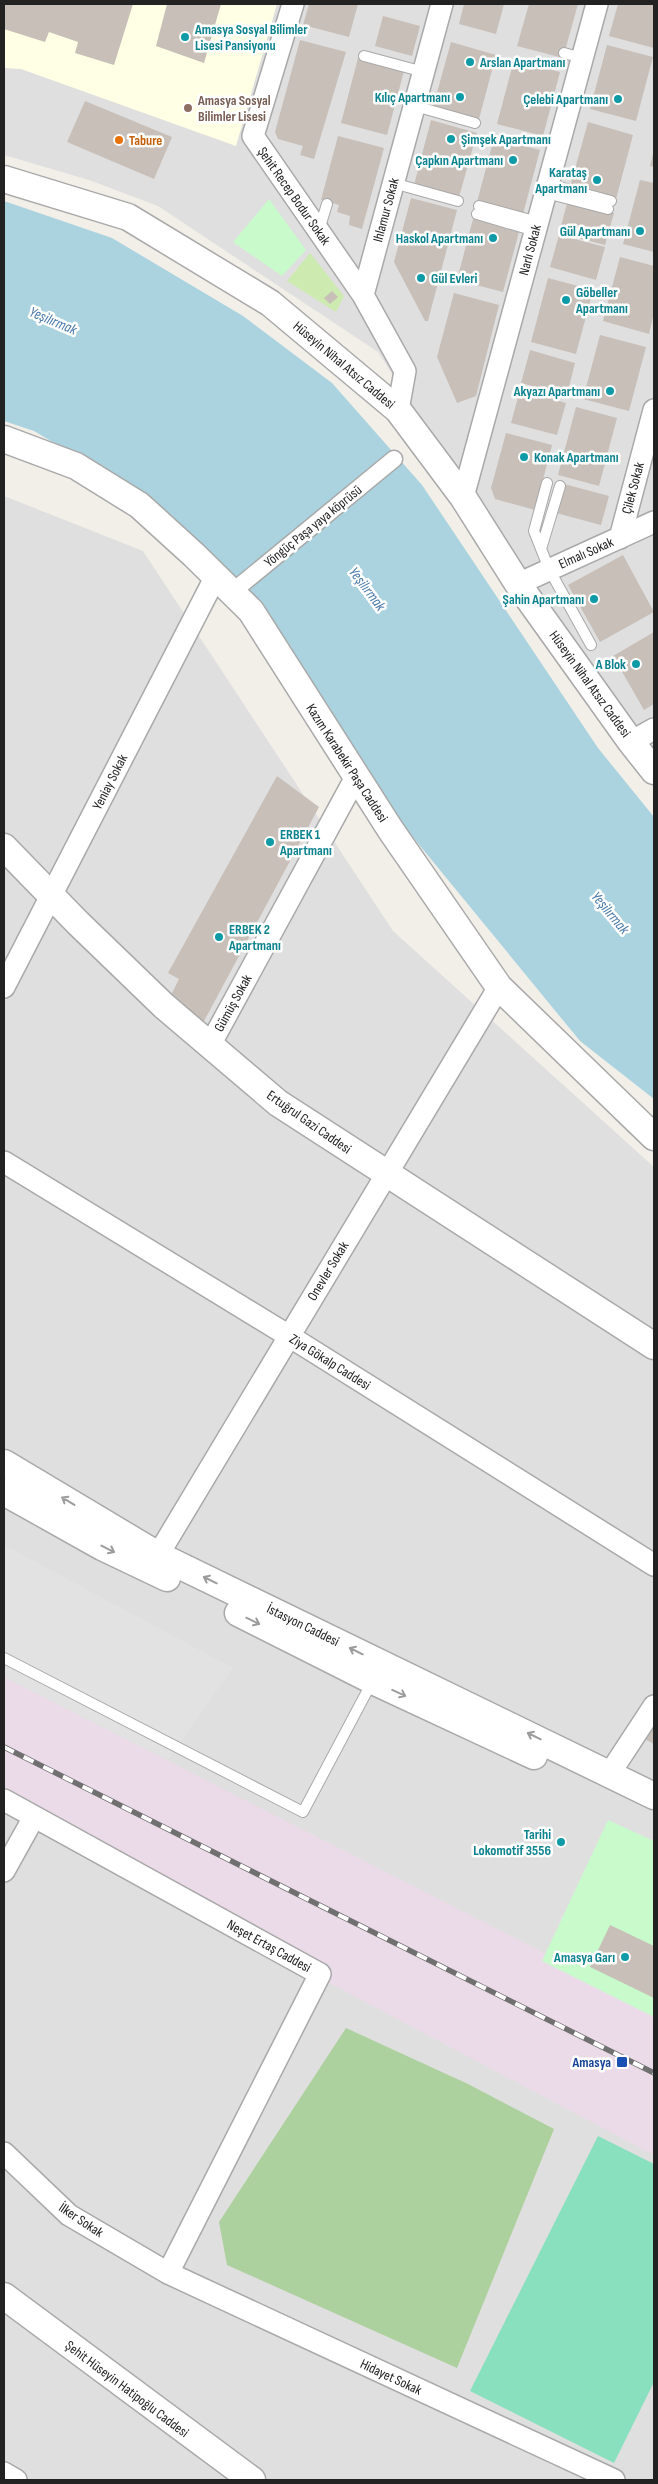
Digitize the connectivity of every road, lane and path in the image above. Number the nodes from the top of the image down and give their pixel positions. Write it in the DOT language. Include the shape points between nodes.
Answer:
graph roads {
  1 [pos="292,4"];
  2 [pos="442,4"];
  3 [pos="597,4"];
  4 [pos="364,56"];
  5 [pos="424,72"];
  6 [pos="415,106"];
  7 [pos="476,123"];
  8 [pos="4,179"];
  9 [pos="393,183"];
  10 [pos="547,189"];
  11 [pos="458,201"];
  12 [pos="327,204"];
  13 [pos="610,205"];
  14 [pos="478,210"];
  15 [pos="537,226"];
  16 [pos="318,231"];
  17 [pos="363,295"];
  18 [pos="398,410"];
  19 [pos="653,419"];
  20 [pos="5,442"];
  21 [pos="394,459"];
  22 [pos="547,483"];
  23 [pos="560,486"];
  24 [pos="463,497"];
  25 [pos="654,522"];
  26 [pos="620,538"];
  27 [pos="541,549"];
  28 [pos="549,569"];
  29 [pos="518,584"];
  30 [pos="224,585"];
  31 [pos="591,645"];
  32 [pos="654,730"];
  33 [pos="631,742"];
  34 [pos="654,771"];
  35 [pos="356,777"];
  36 [pos="4,846"];
  37 [pos="52,894"];
  38 [pos="4,987"];
  39 [pos="499,987"];
  40 [pos="210,1045"];
  41 [pos="654,1137"];
  42 [pos="4,1162"];
  43 [pos="386,1175"];
  44 [pos="289,1336"];
  45 [pos="654,1346"];
  46 [pos="4,1463"];
  47 [pos="4,1492"];
  48 [pos="158,1555"];
  49 [pos="654,1565"];
  50 [pos="4,1658"];
  51 [pos="378,1672"];
  52 [pos="654,1706"];
  53 [pos="610,1773"];
  54 [pos="654,1796"];
  55 [pos="4,1800"];
  56 [pos="34,1817"];
  57 [pos="4,1872"];
  58 [pos="4,2154"];
  59 [pos="168,2273"];
  60 [pos="4,2296"];
  61 [pos="4,2473"];
  62 [pos="16,2480"];
  63 [pos="252,2480"];
  64 [pos="614,2480"];
  1 -- 16 [label="street, Şehit Recep Bodur Sokak" via="253,136"];
  2 -- 5 [label="street, Ihlamur Sokak"];
  3 -- 10 [label="street, Narlı Sokak" via="573,56"];
  4 -- 5 [label="lane"];
  5 -- 6 [label="street, Ihlamur Sokak"];
  6 -- 7 [label="lane"];
  6 -- 9 [label="street, Ihlamur Sokak"];
  8 -- 18 [label="street, Hüseyin Nihal Atsız Caddesi" via="128,218 270,303"];
  9 -- 11 [label="lane"];
  9 -- 17 [label="street, Ihlamur Sokak"];
  10 -- 13 [label="lane"];
  10 -- 15 [label="street, Narlı Sokak"];
  12 -- 16 [label="lane"];
  14 -- 15 [label="lane"];
  15 -- 24 [label="street, Narlı Sokak"];
  16 -- 17 [label="street, Şehit Recep Bodur Sokak"];
  17 -- 18 [label="street" via="405,371"];
  18 -- 24 [label="street, Hüseyin Nihal Atsız Caddesi"];
  19 -- 26 [label="street, Çilek Sokak"];
  20 -- 30 [label="street, Kazım Karabekir Paşa Caddesi" via="76,466 139,505"];
  21 -- 30 [label="street, Yöngüç Paşa yaya köprüsü"];
  22 -- 27 [label="lane" via="534,531"];
  23 -- 27 [label="lane"];
  24 -- 29 [label="street, Hüseyin Nihal Atsız Caddesi"];
  25 -- 26 [label="street, Elmalı Sokak"];
  26 -- 28 [label="street, Elmalı Sokak"];
  27 -- 28 [label="lane"];
  28 -- 29 [label="street, Elmalı Sokak"];
  28 -- 31 [label="lane"];
  29 -- 33 [label="street, Hüseyin Nihal Atsız Caddesi"];
  30 -- 35 [label="street, Kazım Karabekir Paşa Caddesi" via="251,610"];
  30 -- 37 [label="street, Yeniay Sokak"];
  32 -- 33 [label="street"];
  33 -- 34 [label="street, Hüseyin Nihal Atsız Caddesi"];
  35 -- 39 [label="street, Kazım Karabekir Paşa Caddesi"];
  35 -- 40 [label="street, Gümüş Sokak"];
  36 -- 37 [label="street, Ertuğrul Gazi Caddesi"];
  37 -- 38 [label="street, Yeniay Sokak"];
  37 -- 40 [label="street, Ertuğrul Gazi Caddesi" via="157,999"];
  39 -- 41 [label="street, Kazım Karabekir Paşa Caddesi"];
  39 -- 43 [label="street, Onevler Sokak"];
  40 -- 43 [label="street, Ertuğrul Gazi Caddesi" via="278,1103"];
  42 -- 44 [label="street, Ziya Gökalp Caddesi"];
  43 -- 44 [label="street, Onevler Sokak"];
  43 -- 45 [label="street, Ertuğrul Gazi Caddesi"];
  44 -- 48 [label="street, Onevler Sokak"];
  44 -- 49 [label="street, Ziya Gökalp Caddesi"];
  48 -- 46 [label="street, İstasyon Caddesi, one-way"];
  47 -- 51 [label="street, İstasyon Caddesi, one-way" via="102,1547"];
  51 -- 48 [label="street, İstasyon Caddesi, one-way"];
  50 -- 51 [label="lane" via="303,1812"];
  51 -- 53 [label="street, İstasyon Caddesi"];
  52 -- 53 [label="street"];
  53 -- 54 [label="street, İstasyon Caddesi"];
  55 -- 56 [label="street, Neşet Ertaş Caddesi"];
  56 -- 57 [label="street"];
  56 -- 59 [label="street, Neşet Ertaş Caddesi" via="320,1974"];
  58 -- 59 [label="street, İlker Sokak" via="69,2215"];
  59 -- 64 [label="street, Hidayet Sokak"];
  60 -- 63 [label="street, Şehit Hüseyin Hatipoğlu Caddesi"];
  61 -- 62 [label="street"];
}
